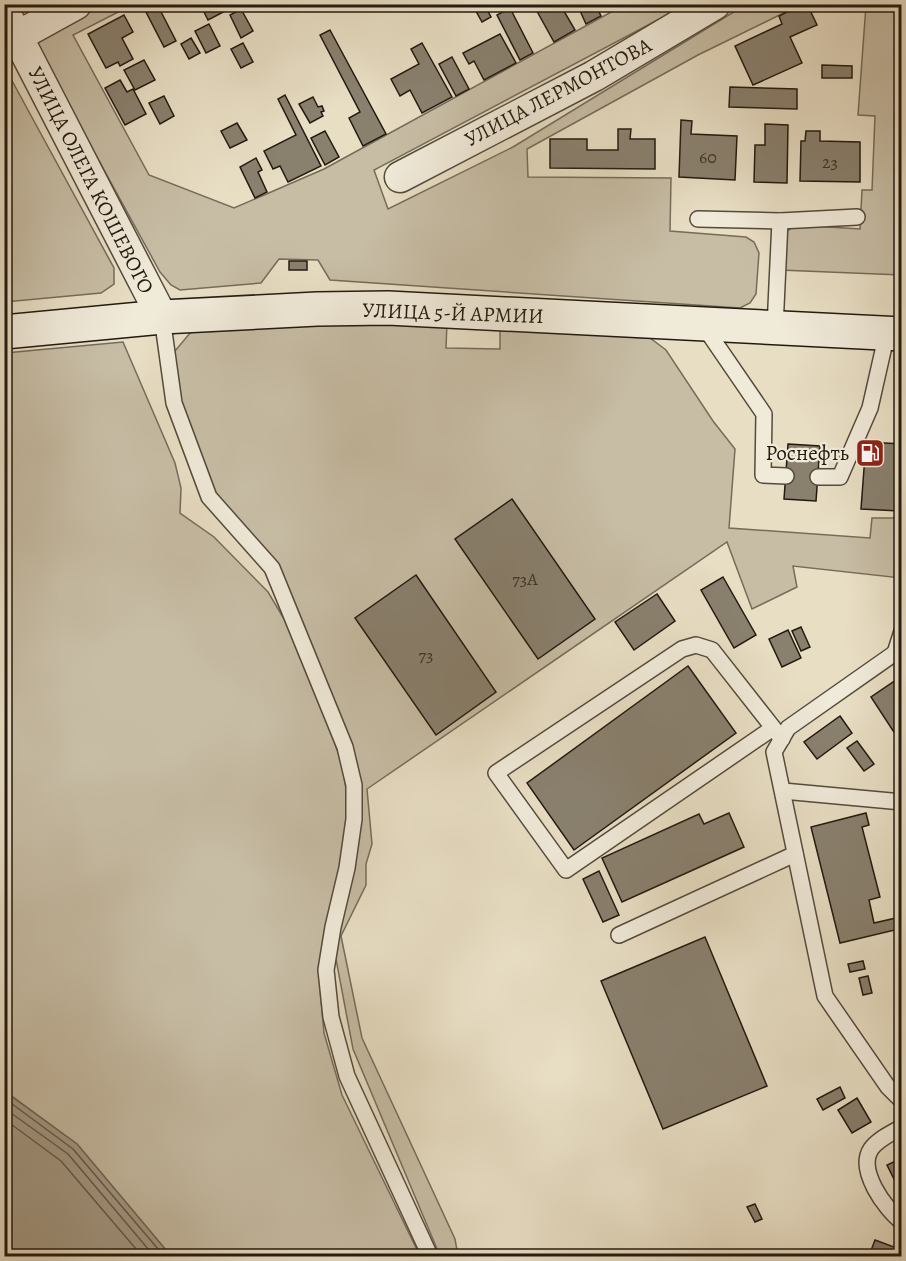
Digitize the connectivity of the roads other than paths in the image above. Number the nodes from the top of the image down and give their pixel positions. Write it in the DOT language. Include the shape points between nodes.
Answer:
graph roads {
  1 [pos="75,4"];
  2 [pos="715,4"];
  3 [pos="11,23"];
  4 [pos="400,177"];
  5 [pos="857,217"];
  6 [pos="698,219"];
  7 [pos="780,221"];
  8 [pos="162,316"];
  9 [pos="703,325"];
  10 [pos="775,328"];
  11 [pos="4,332"];
  12 [pos="894,334"];
  13 [pos="786,476"];
  14 [pos="818,477"];
  15 [pos="902,631"];
  16 [pos="898,650"];
  17 [pos="777,734"];
  18 [pos="783,790"];
  19 [pos="902,802"];
  20 [pos="795,854"];
  21 [pos="619,935"];
  22 [pos="902,1101"];
  23 [pos="902,1127"];
  24 [pos="902,1222"];
  25 [pos="430,1257"];
  1 -- 3 [label="street"];
  2 -- 4 [label="street, УЛИЦА ЛЕРМОНТОВА" via="594,76"];
  3 -- 8 [label="street, УЛИЦА ОЛЕГА КОШЕВОГО"];
  5 -- 7 [label="lane"];
  6 -- 7 [label="lane"];
  7 -- 10 [label="lane"];
  8 -- 9 [label="street, УЛИЦА 5-Й АРМИИ" via="388,308"];
  8 -- 11 [label="street, УЛИЦА 5-Й АРМИИ"];
  8 -- 25 [label="lane" via="174,404 209,497 272,568 345,747 354,784 354,819 326,970 331,1017 348,1076"];
  9 -- 10 [label="street, УЛИЦА 5-Й АРМИИ"];
  9 -- 13 [label="lane" via="764,414 763,475"];
  10 -- 12 [label="street, УЛИЦА 5-Й АРМИИ"];
  12 -- 14 [label="lane" via="870,408 840,477"];
  15 -- 16 [label="lane"];
  16 -- 17 [label="lane"];
  17 -- 17 [label="lane" via="712,650 696,645 682,649 496,773 566,870"];
  17 -- 18 [label="lane" via="774,752"];
  18 -- 19 [label="lane"];
  18 -- 20 [label="lane"];
  20 -- 21 [label="lane"];
  20 -- 22 [label="lane" via="825,996 888,1087"];
  23 -- 24 [label="lane" via="877,1143 867,1166 868,1175 892,1214"];
}
